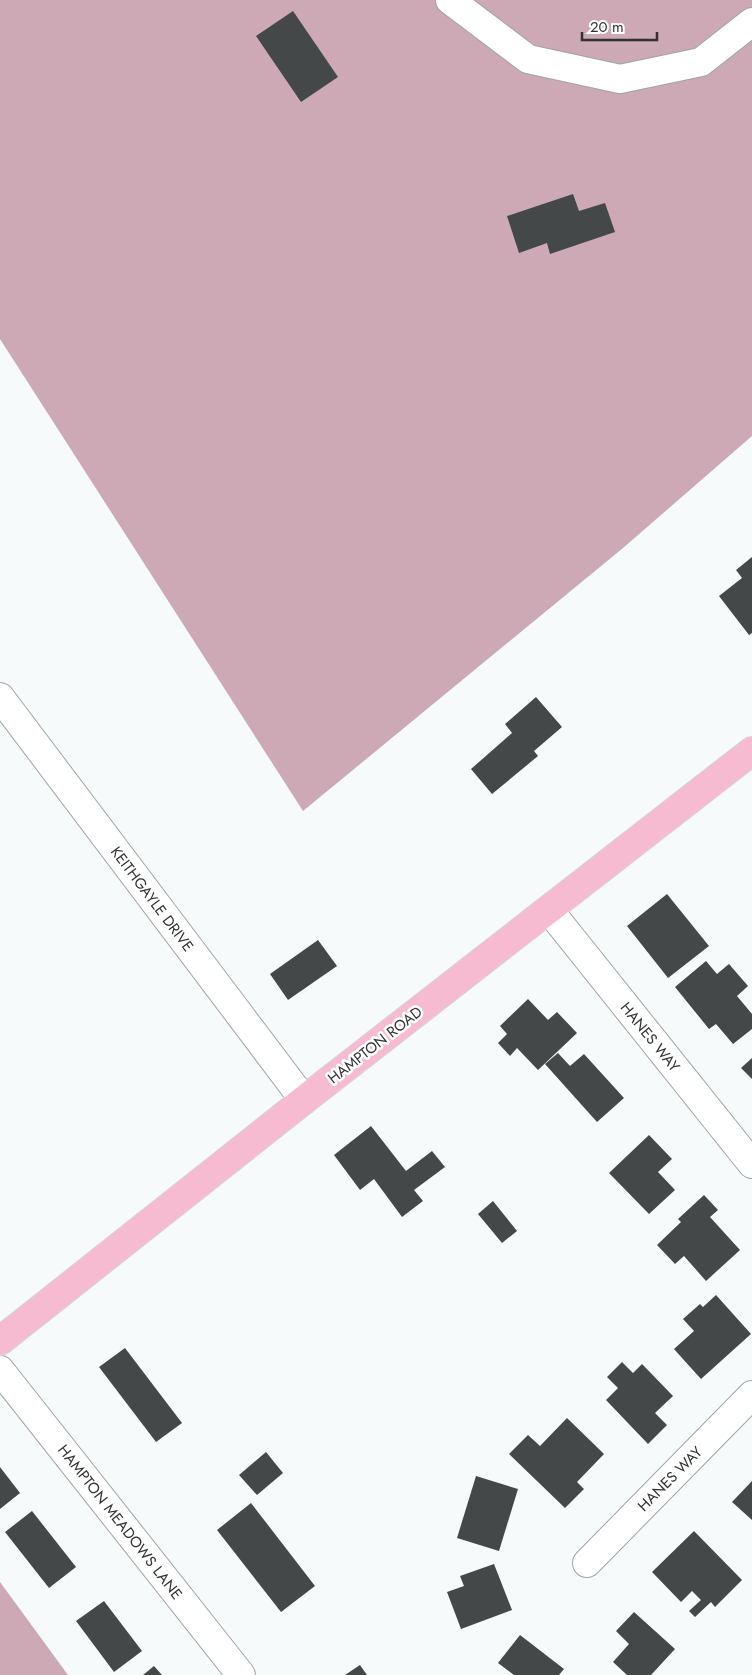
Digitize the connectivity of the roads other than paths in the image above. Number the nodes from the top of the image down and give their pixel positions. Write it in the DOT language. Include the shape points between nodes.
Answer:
graph roads {
  1 [pos="450,0"];
  2 [pos="752,22"];
  3 [pos="0,697"];
  4 [pos="752,750"];
  5 [pos="549,910"];
  6 [pos="304,1100"];
  7 [pos="752,1164"];
  8 [pos="0,1342"];
  9 [pos="0,1370"];
  10 [pos="752,1395"];
  11 [pos="587,1563"];
  12 [pos="241,1675"];
  1 -- 2 [label="street" via="528,59 620,79 701,62"];
  3 -- 6 [label="street, KEITHGAYLE DRIVE"];
  4 -- 5 [label="main road, HAMPTON ROAD"];
  5 -- 6 [label="main road, HAMPTON ROAD"];
  5 -- 7 [label="street, HANES WAY"];
  6 -- 8 [label="main road, HAMPTON ROAD"];
  9 -- 12 [label="street, HAMPTON MEADOWS LANE"];
  10 -- 11 [label="street, HANES WAY"];
}
